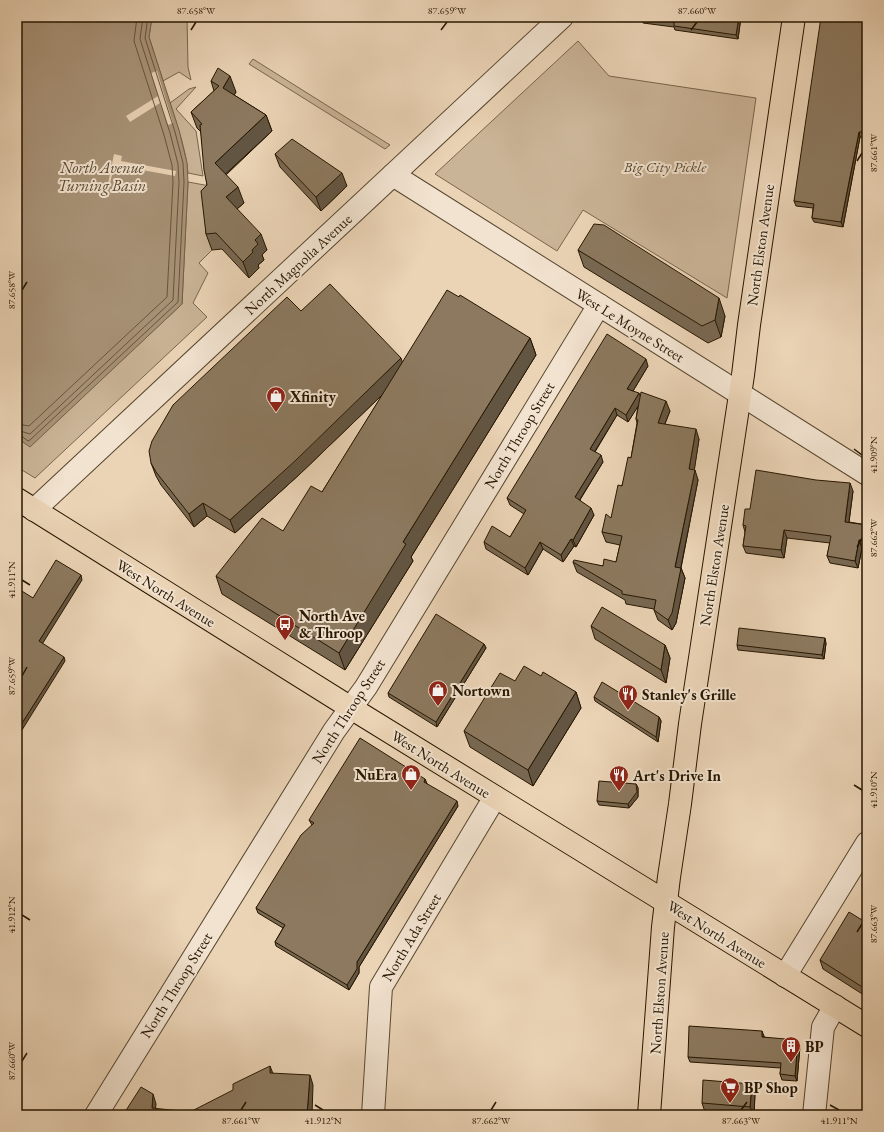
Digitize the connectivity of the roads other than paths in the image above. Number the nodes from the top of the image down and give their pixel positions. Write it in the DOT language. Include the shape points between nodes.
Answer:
graph roads {
  1 [pos="562,17"];
  2 [pos="794,17"];
  3 [pos="393,175"];
  4 [pos="599,305"];
  5 [pos="740,394"];
  6 [pos="867,474"];
  7 [pos="26,504"];
  8 [pos="351,708"];
  9 [pos="496,797"];
  10 [pos="867,843"];
  11 [pos="666,902"];
  12 [pos="785,976"];
  13 [pos="835,1006"];
  14 [pos="867,1026"];
  15 [pos="96,1115"];
  16 [pos="373,1115"];
  17 [pos="650,1115"];
  18 [pos="814,1115"];
  1 -- 3 [label="street, North Magnolia Avenue"];
  2 -- 5 [label="main road, North Elston Avenue"];
  3 -- 4 [label="street, West Le Moyne Street"];
  3 -- 7 [label="street, North Magnolia Avenue"];
  4 -- 5 [label="street, West Le Moyne Street"];
  4 -- 8 [label="street, North Throop Street"];
  5 -- 6 [label="street, West Le Moyne Street"];
  5 -- 11 [label="main road, North Elston Avenue"];
  7 -- 8 [label="main road, West North Avenue"];
  8 -- 9 [label="main road, West North Avenue"];
  8 -- 15 [label="street, North Throop Street" via="334,731"];
  9 -- 11 [label="main road, West North Avenue"];
  9 -- 16 [label="street, North Ada Street" via="381,987"];
  10 -- 12 [label="street"];
  11 -- 12 [label="main road, West North Avenue"];
  11 -- 17 [label="main road, North Elston Avenue"];
  12 -- 13 [label="main road, West North Avenue"];
  13 -- 14 [label="main road, West North Avenue"];
  13 -- 18 [label="street" via="823,1027"];
}
